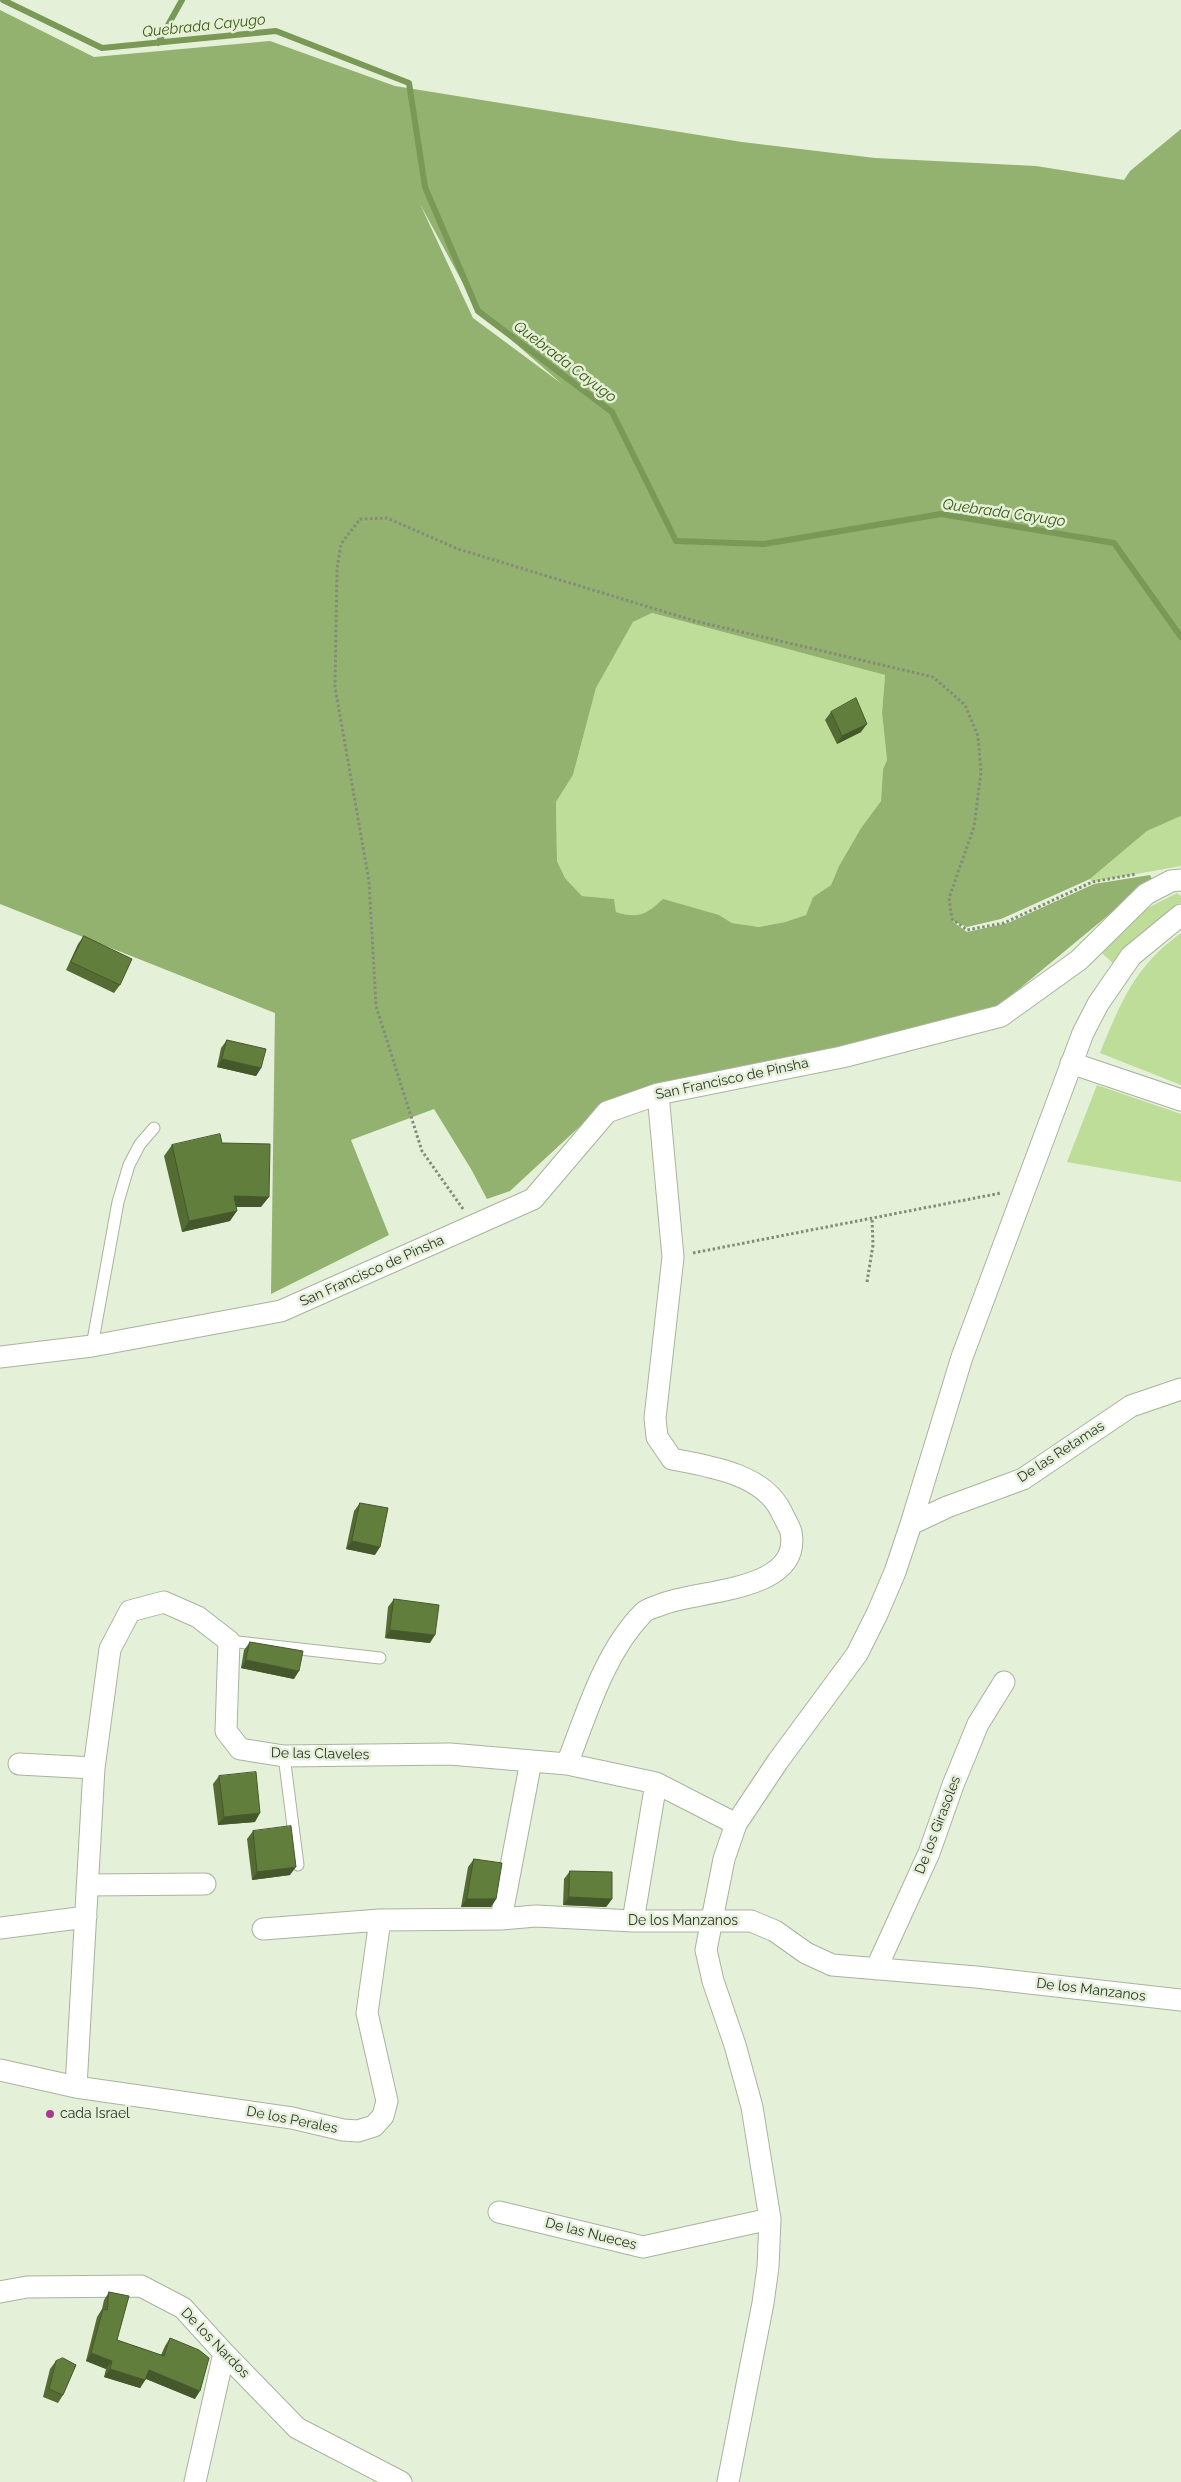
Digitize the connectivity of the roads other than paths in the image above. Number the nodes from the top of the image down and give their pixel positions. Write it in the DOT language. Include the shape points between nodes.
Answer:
graph roads {
  1 [pos="1181,880"];
  2 [pos="1181,915"];
  3 [pos="1071,1063"];
  4 [pos="658,1094"];
  5 [pos="1181,1100"];
  6 [pos="154,1128"];
  7 [pos="92,1346"];
  8 [pos="0,1357"];
  9 [pos="1181,1390"];
  10 [pos="911,1524"];
  11 [pos="229,1641"];
  12 [pos="380,1658"];
  13 [pos="1004,1682"];
  14 [pos="284,1756"];
  15 [pos="531,1761"];
  16 [pos="19,1764"];
  17 [pos="567,1764"];
  18 [pos="94,1768"];
  19 [pos="656,1784"];
  20 [pos="736,1824"];
  21 [pos="298,1865"];
  22 [pos="205,1884"];
  23 [pos="88,1885"];
  24 [pos="86,1917"];
  25 [pos="500,1919"];
  26 [pos="380,1920"];
  27 [pos="633,1921"];
  28 [pos="714,1921"];
  29 [pos="0,1928"];
  30 [pos="263,1929"];
  31 [pos="876,1969"];
  32 [pos="1181,2000"];
  33 [pos="0,2070"];
  34 [pos="76,2086"];
  35 [pos="499,2212"];
  36 [pos="770,2219"];
  37 [pos="0,2292"];
  38 [pos="224,2353"];
  39 [pos="195,2482"];
  40 [pos="401,2482"];
  41 [pos="728,2482"];
  1 -- 4 [label="street, San Francisco de Pinsha" via="1171,881 1146,894 1079,960 1001,1016 842,1056"];
  2 -- 3 [label="street" via="1131,956 1098,1004"];
  3 -- 5 [label="street"];
  3 -- 10 [label="street" via="962,1357"];
  4 -- 7 [label="street, San Francisco de Pinsha" via="608,1112 533,1199 281,1311"];
  4 -- 17 [label="street" via="673,1258 655,1418 657,1437 672,1459 755,1482 778,1506 790,1531 791,1549 787,1562 772,1576 669,1601 644,1612 612,1655"];
  6 -- 7 [label="lane" via="140,1144 118,1202"];
  7 -- 8 [label="street, San Francisco de Pinsha"];
  9 -- 10 [label="street, De las Retamas" via="1130,1406 1024,1479"];
  10 -- 20 [label="street" via="895,1572 857,1654"];
  11 -- 12 [label="lane"];
  11 -- 14 [label="street, De las Claveles" via="226,1731 240,1749"];
  11 -- 18 [label="street" via="198,1617 164,1602 130,1611 110,1648"];
  13 -- 31 [label="street, De los Girasoles" via="978,1724 929,1853"];
  14 -- 15 [label="street, De las Claveles" via="450,1754"];
  14 -- 21 [label="lane"];
  15 -- 17 [label="street, De las Claveles"];
  15 -- 25 [label="street"];
  16 -- 18 [label="street"];
  17 -- 19 [label="street, De las Claveles"];
  18 -- 23 [label="street"];
  19 -- 20 [label="street, De las Claveles"];
  19 -- 27 [label="street"];
  20 -- 28 [label="street" via="724,1859"];
  22 -- 23 [label="street"];
  23 -- 24 [label="street"];
  24 -- 29 [label="street"];
  24 -- 34 [label="street"];
  25 -- 26 [label="street, De los Manzanos"];
  25 -- 27 [label="street, De los Manzanos" via="536,1916"];
  26 -- 30 [label="street, De los Manzanos"];
  26 -- 34 [label="street, De los Perales" via="367,2013 387,2101 383,2116 374,2126 358,2131 343,2130 292,2118"];
  27 -- 28 [label="street, De los Manzanos"];
  28 -- 31 [label="street, De los Manzanos" via="751,1921 775,1931 806,1954 832,1965"];
  28 -- 36 [label="street" via="706,1950 752,2107"];
  31 -- 32 [label="street, De los Manzanos"];
  33 -- 34 [label="street, De los Perales"];
  35 -- 36 [label="street, De las Nueces" via="643,2247"];
  36 -- 41 [label="street" via="763,2303"];
  37 -- 38 [label="street, De los Nardos" via="27,2287 141,2286 183,2308"];
  38 -- 39 [label="street"];
  38 -- 40 [label="street, De los Nardos" via="297,2428"];
}
